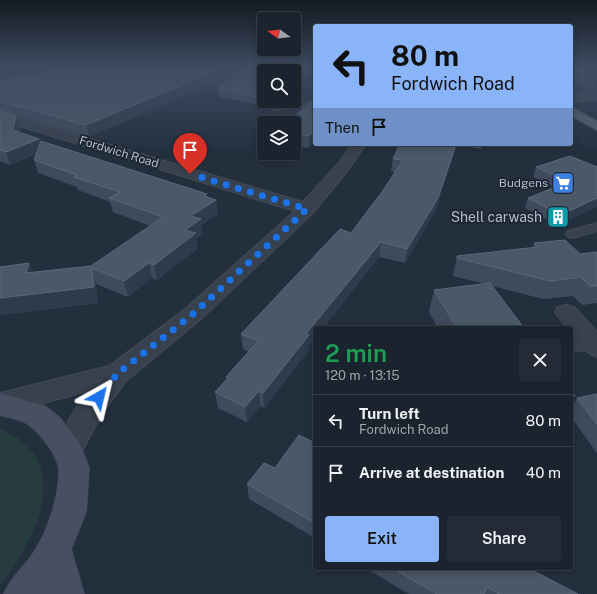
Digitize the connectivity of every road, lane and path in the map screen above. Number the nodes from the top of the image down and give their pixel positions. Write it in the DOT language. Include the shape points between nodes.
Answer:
graph roads {
  1 [pos="587,97"];
  2 [pos="573,98"];
  3 [pos="301,104"];
  4 [pos="313,106"];
  5 [pos="573,112"];
  6 [pos="0,116"];
  7 [pos="597,126"];
  8 [pos="358,146"];
  9 [pos="307,209"];
  10 [pos="597,227"];
  11 [pos="573,234"];
  12 [pos="566,312"];
  13 [pos="587,346"];
  14 [pos="117,374"];
  15 [pos="0,404"];
  16 [pos="67,450"];
  17 [pos="54,548"];
  18 [pos="23,594"];
  19 [pos="65,594"];
  1 -- 2 [label="street"];
  3 -- 4 [label="lane"];
  5 -- 7 [label="main road"];
  6 -- 9 [label="street, Fordwich Road"];
  8 -- 9 [label="street"];
  9 -- 14 [label="street" via="193,314"];
  10 -- 11 [label="lane"];
  12 -- 13 [label="street"];
  14 -- 15 [label="street"];
  14 -- 16 [label="street" via="90,409"];
  15 -- 16 [label="street" via="35,414 50,426"];
  16 -- 17 [label="street" via="74,468 70,512"];
  17 -- 18 [label="street" via="47,565"];
  17 -- 19 [label="street"];
}
